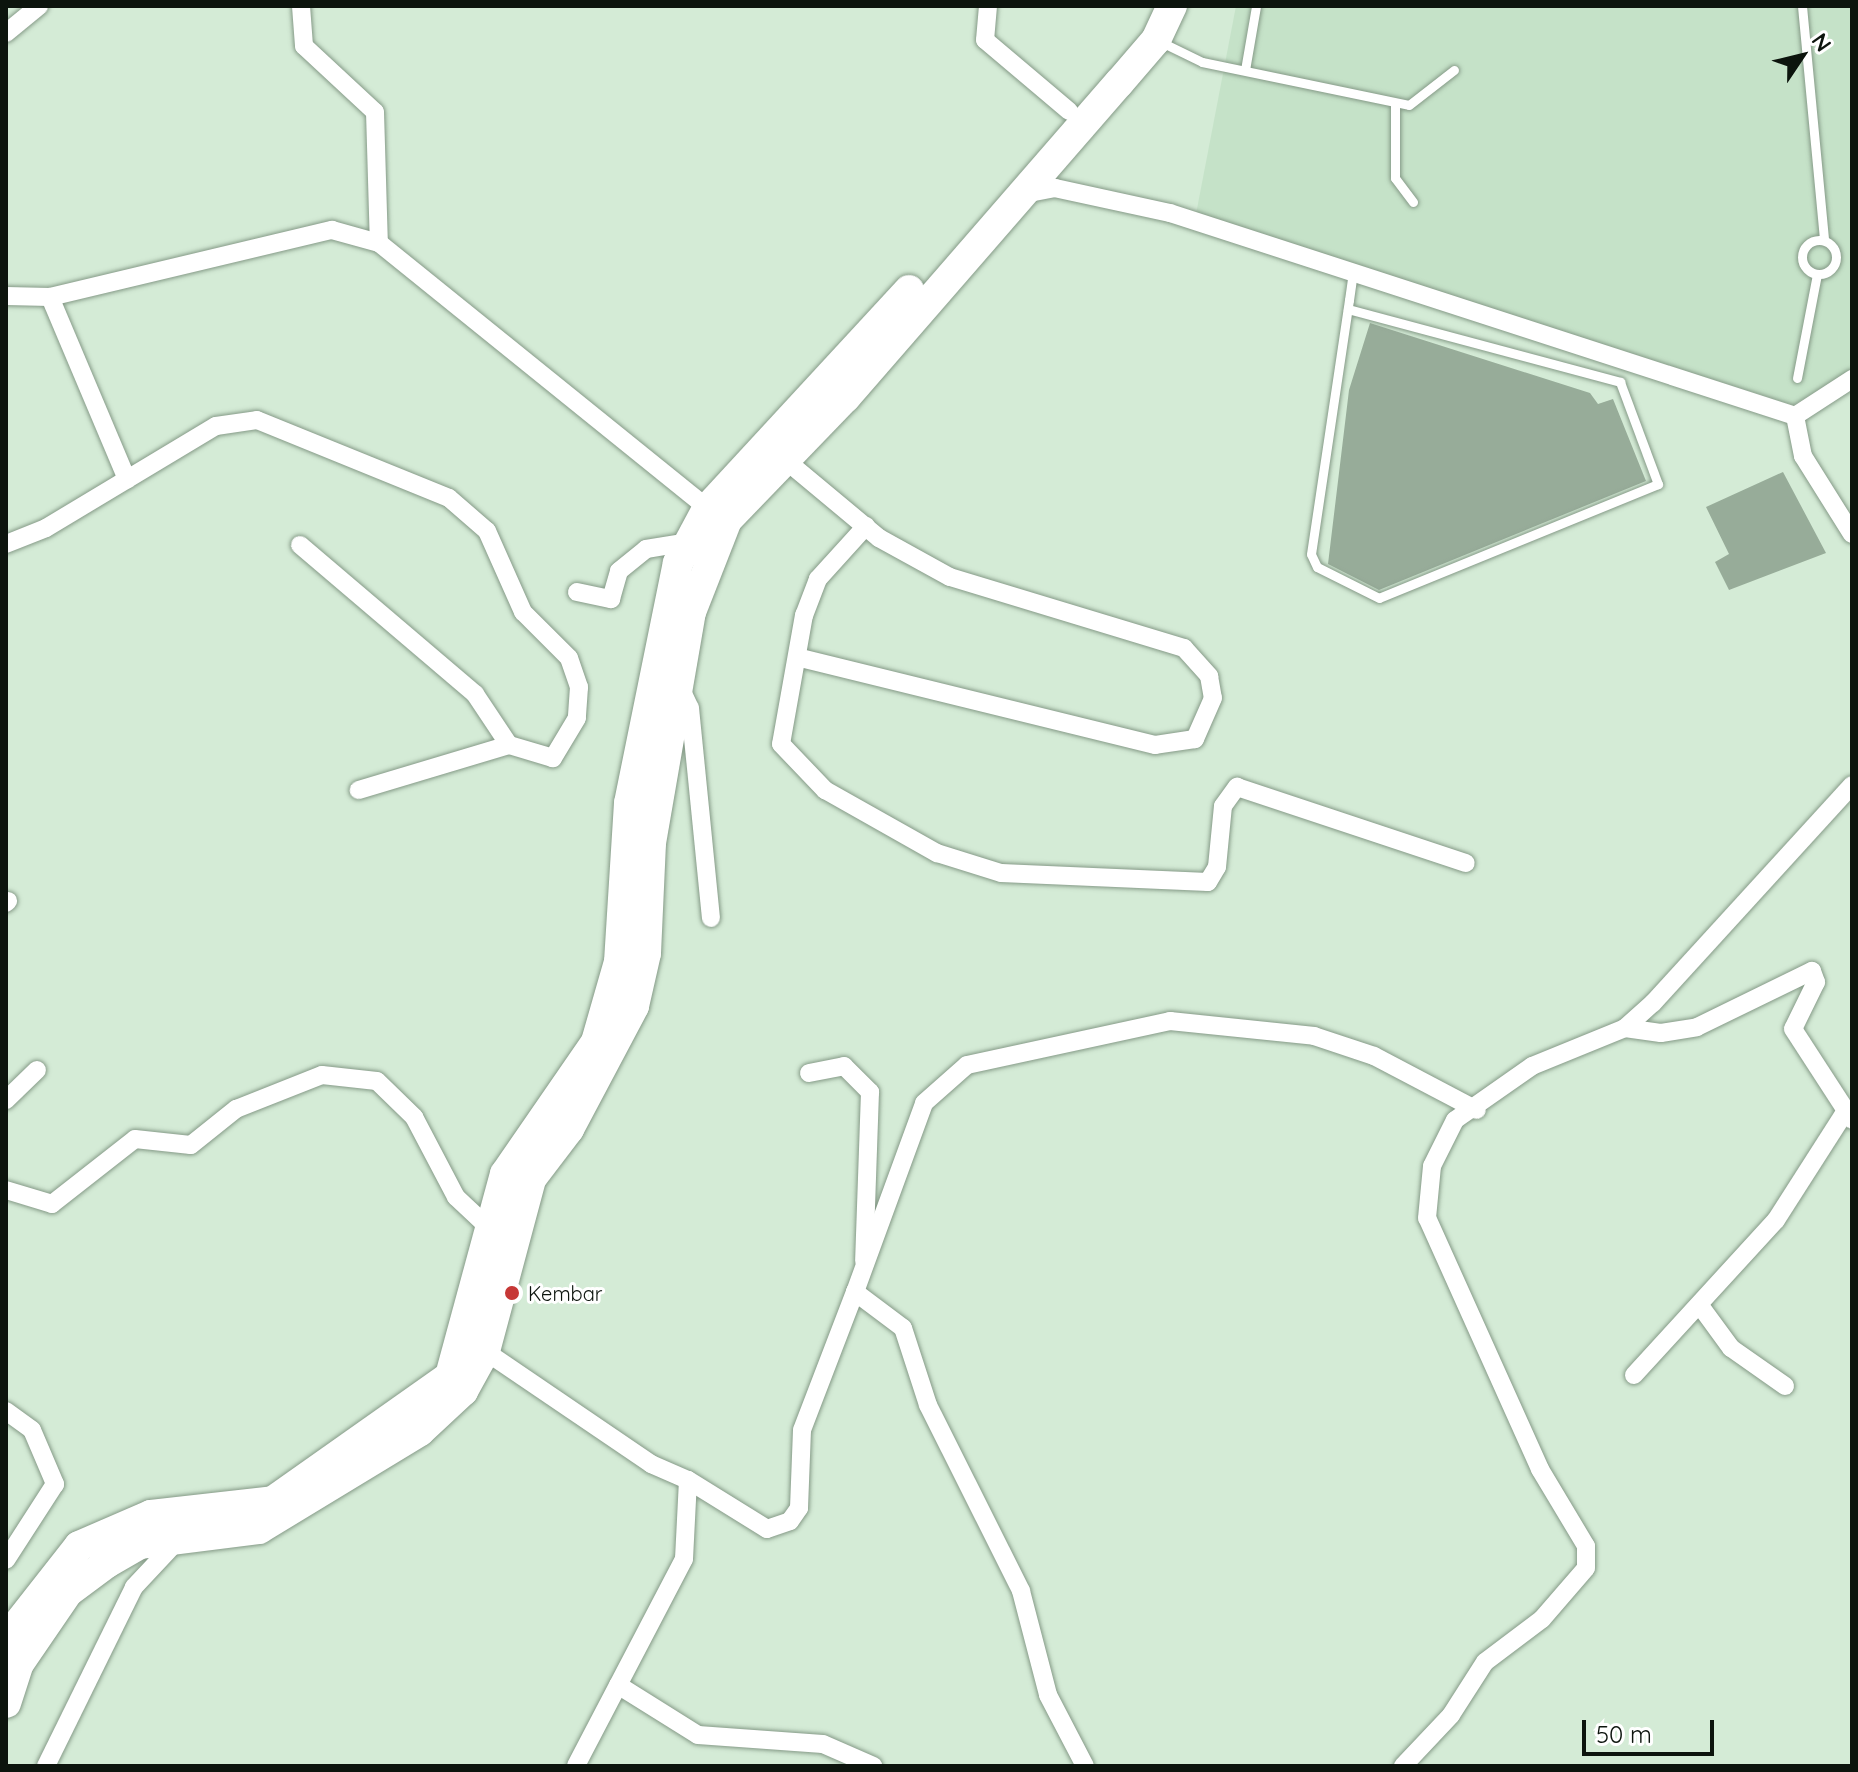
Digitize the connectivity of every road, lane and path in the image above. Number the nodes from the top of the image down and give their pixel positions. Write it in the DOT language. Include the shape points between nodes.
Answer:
graph roads {
  1 [pos="39,6"];
  2 [pos="301,6"];
  3 [pos="988,6"];
  4 [pos="1149,6"];
  5 [pos="1172,6"];
  6 [pos="1256,6"];
  7 [pos="1802,6"];
  8 [pos="6,33"];
  9 [pos="1156,40"];
  10 [pos="1245,70"];
  11 [pos="1454,70"];
  12 [pos="1395,103"];
  13 [pos="1069,111"];
  14 [pos="1022,194"];
  15 [pos="1413,202"];
  16 [pos="1824,240"];
  17 [pos="379,243"];
  18 [pos="1353,273"];
  19 [pos="1817,274"];
  20 [pos="6,296"];
  21 [pos="50,297"];
  22 [pos="1348,309"];
  23 [pos="1797,378"];
  24 [pos="1852,379"];
  25 [pos="1795,416"];
  26 [pos="783,458"];
  27 [pos="127,479"];
  28 [pos="717,514"];
  29 [pos="866,526"];
  30 [pos="1852,534"];
  31 [pos="689,542"];
  32 [pos="6,544"];
  33 [pos="300,545"];
  34 [pos="577,592"];
  35 [pos="798,657"];
  36 [pos="679,685"];
  37 [pos="509,745"];
  38 [pos="1852,785"];
  39 [pos="359,790"];
  40 [pos="1466,863"];
  41 [pos="711,918"];
  42 [pos="1625,1028"];
  43 [pos="37,1070"];
  44 [pos="809,1073"];
  45 [pos="6,1100"];
  46 [pos="1477,1110"];
  47 [pos="1849,1116"];
  48 [pos="6,1190"];
  49 [pos="487,1226"];
  50 [pos="864,1272"];
  51 [pos="855,1292"];
  52 [pos="1701,1307"];
  53 [pos="475,1345"];
  54 [pos="1634,1375"];
  55 [pos="1785,1386"];
  56 [pos="6,1411"];
  57 [pos="688,1480"];
  58 [pos="179,1539"];
  59 [pos="6,1560"];
  60 [pos="6,1639"];
  61 [pos="618,1685"];
  62 [pos="6,1703"];
  63 [pos="46,1766"];
  64 [pos="576,1766"];
  65 [pos="873,1766"];
  66 [pos="1085,1766"];
  67 [pos="1403,1766"];
  1 -- 8 [label="street"];
  2 -- 17 [label="street" via="304,46 375,112"];
  3 -- 13 [label="street" via="985,40"];
  4 -- 13 [label="highway"];
  5 -- 9 [label="highway"];
  6 -- 10 [label="lane"];
  7 -- 16 [label="lane"];
  9 -- 10 [label="lane" via="1202,62"];
  9 -- 14 [label="highway"];
  10 -- 12 [label="lane"];
  11 -- 12 [label="lane" via="1422,99"];
  12 -- 15 [label="lane" via="1393,166"];
  13 -- 28 [label="highway"];
  14 -- 18 [label="street" via="1055,188 1170,213"];
  14 -- 26 [label="highway"];
  16 -- 19 [label="lane" via="1836,258"];
  16 -- 19 [label="lane" via="1802,253"];
  17 -- 21 [label="street" via="332,230"];
  17 -- 28 [label="street"];
  18 -- 22 [label="lane"];
  18 -- 25 [label="street"];
  19 -- 23 [label="lane"];
  20 -- 21 [label="street"];
  21 -- 27 [label="street"];
  22 -- 22 [label="lane" via="1311,559 1366,596 1379,598 1658,484 1620,382"];
  24 -- 25 [label="street"];
  25 -- 30 [label="street" via="1803,456"];
  26 -- 28 [label="highway"];
  26 -- 29 [label="street"];
  27 -- 32 [label="street"];
  27 -- 37 [label="street" via="216,426 257,420 449,498 487,531 523,612 569,658 579,687 577,718 553,758"];
  28 -- 31 [label="highway"];
  28 -- 36 [label="highway" via="691,612"];
  29 -- 35 [label="street" via="818,579"];
  29 -- 35 [label="street" via="950,577 1184,648 1214,690 1195,739 1155,745"];
  31 -- 34 [label="street" via="646,549 619,571 611,599"];
  31 -- 49 [label="highway" via="667,607 629,803 619,962 596,1042 505,1174"];
  33 -- 37 [label="street" via="475,694"];
  35 -- 40 [label="street" via="781,744 796,762 825,790 937,853 1001,873 1208,882 1217,867 1223,806 1237,787"];
  36 -- 41 [label="street" via="690,708"];
  36 -- 53 [label="highway" via="651,843 646,953 634,1006 583,1105 531,1179"];
  37 -- 39 [label="street"];
  38 -- 42 [label="street"];
  42 -- 46 [label="street" via="1532,1066"];
  42 -- 47 [label="street" via="1661,1033 1697,1027 1813,971 1816,982 1793,1029"];
  43 -- 45 [label="street"];
  44 -- 50 [label="street" via="844,1066 870,1092"];
  46 -- 50 [label="street" via="1374,1056 1314,1036 1170,1021 1006,1054 967,1065 924,1103"];
  46 -- 67 [label="street" via="1455,1120 1432,1166 1427,1218 1540,1469 1586,1546 1586,1568 1542,1619 1485,1662 1451,1715"];
  47 -- 52 [label="street" via="1806,1181 1730,1263"];
  48 -- 49 [label="street" via="52,1204 135,1139 191,1145 236,1109 322,1075 377,1081 414,1117 456,1197"];
  49 -- 53 [label="highway"];
  50 -- 51 [label="street"];
  51 -- 57 [label="street" via="802,1430 799,1508 790,1521 767,1529"];
  51 -- 66 [label="street" via="903,1328 928,1405 1021,1591 1048,1695"];
  52 -- 54 [label="street"];
  52 -- 55 [label="street" via="1731,1348"];
  53 -- 57 [label="street" via="651,1464"];
  53 -- 58 [label="highway" via="463,1391 420,1431 259,1529"];
  53 -- 60 [label="highway" via="439,1386 273,1501 151,1515 79,1546"];
  56 -- 59 [label="street" via="32,1430 55,1484"];
  57 -- 61 [label="street" via="684,1559"];
  58 -- 62 [label="highway" via="140,1544 68,1592 18,1665"];
  58 -- 63 [label="street" via="134,1587"];
  61 -- 64 [label="street"];
  61 -- 65 [label="street" via="698,1735 823,1744"];
}
